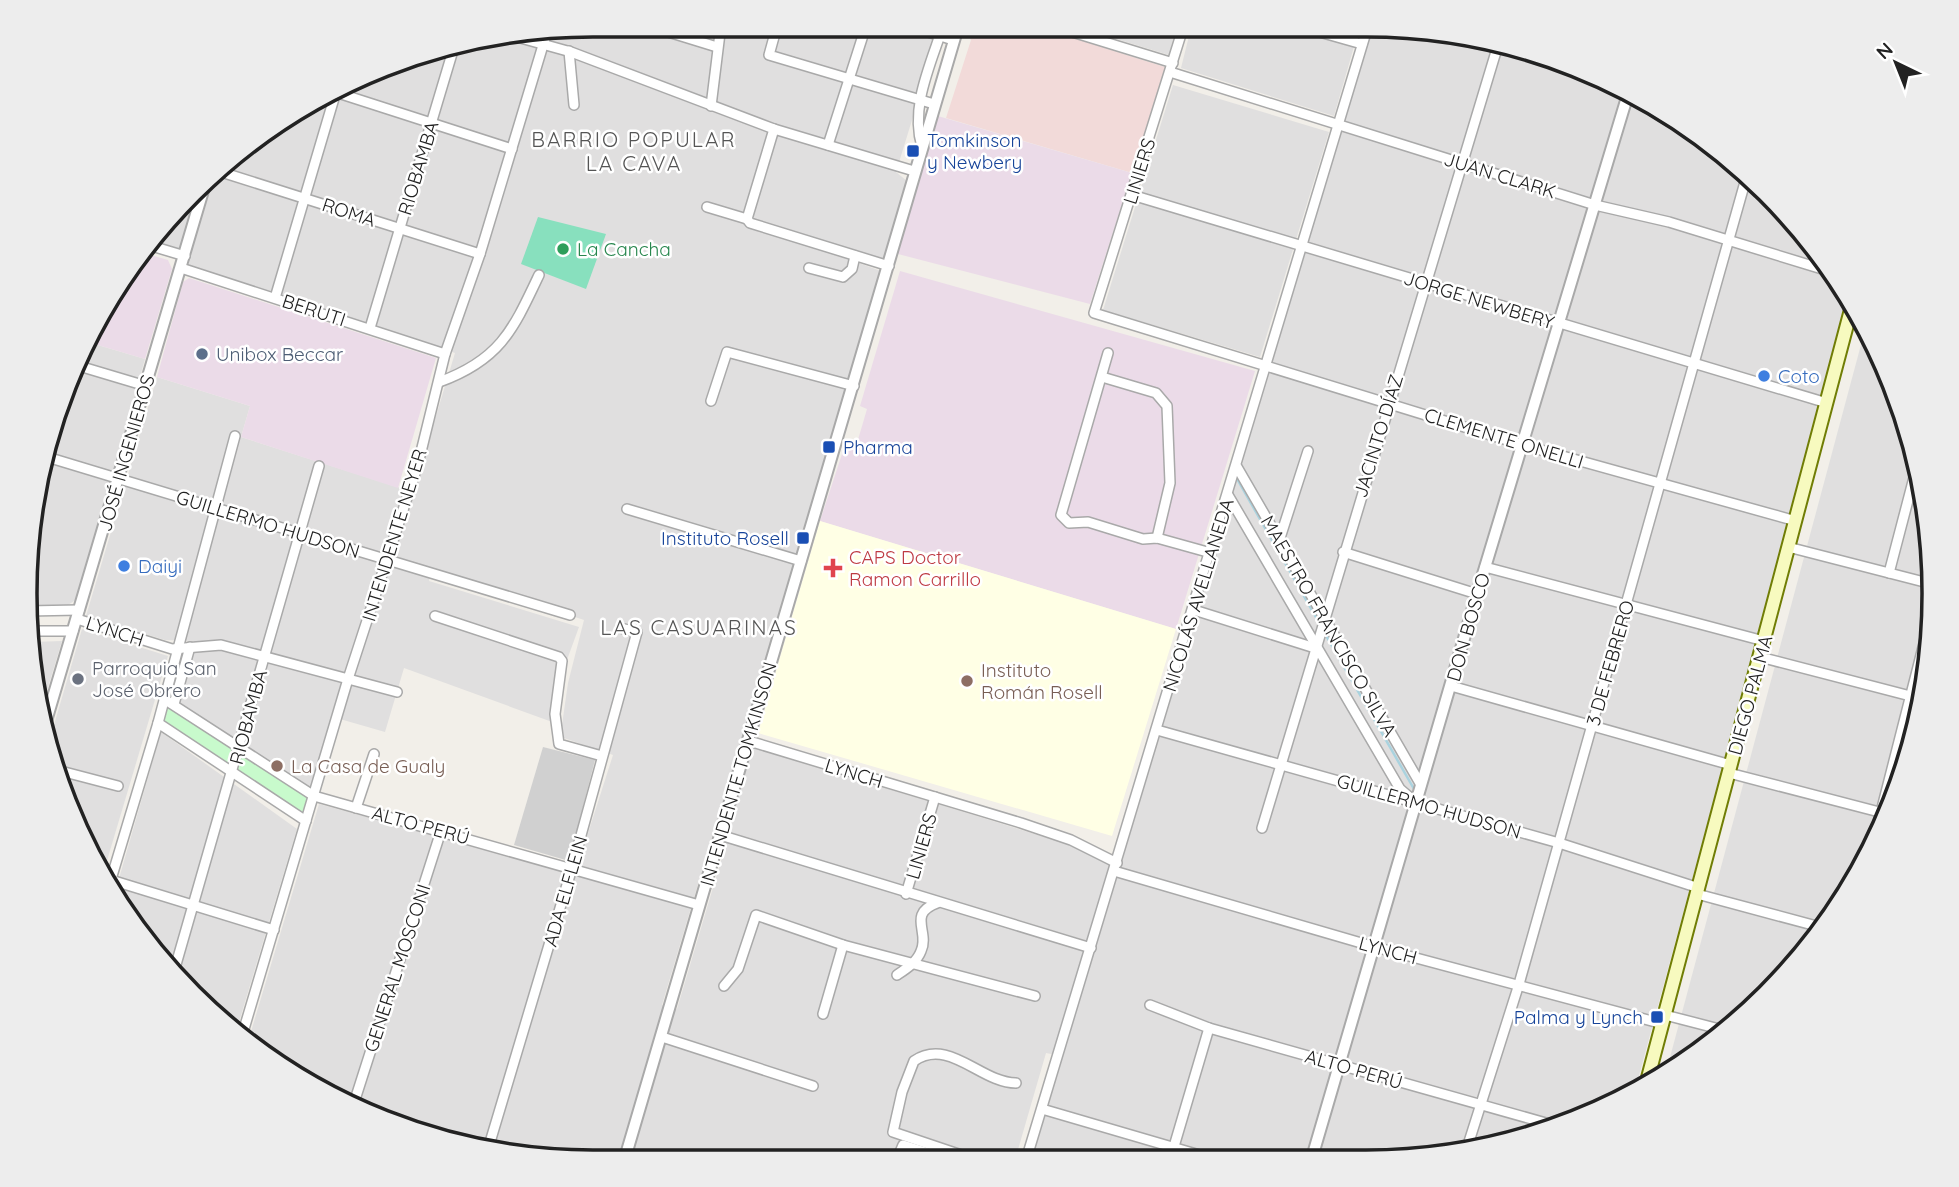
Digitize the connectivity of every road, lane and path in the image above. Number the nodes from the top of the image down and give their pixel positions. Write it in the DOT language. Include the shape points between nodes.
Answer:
graph roads {
  1 [pos="682,37"];
  2 [pos="719,37"];
  3 [pos="773,37"];
  4 [pos="862,37"];
  5 [pos="939,37"];
  6 [pos="954,37"];
  7 [pos="1085,37"];
  8 [pos="1180,37"];
  9 [pos="1337,37"];
  10 [pos="1364,37"];
  11 [pos="544,39"];
  12 [pos="953,40"];
  13 [pos="529,41"];
  14 [pos="1362,44"];
  15 [pos="542,46"];
  16 [pos="717,47"];
  17 [pos="569,51"];
  18 [pos="1496,52"];
  19 [pos="451,55"];
  20 [pos="1172,67"];
  21 [pos="849,77"];
  22 [pos="343,96"];
  23 [pos="335,100"];
  24 [pos="920,100"];
  25 [pos="1626,101"];
  26 [pos="934,104"];
  27 [pos="574,106"];
  28 [pos="711,106"];
  29 [pos="1338,122"];
  30 [pos="431,124"];
  31 [pos="774,129"];
  32 [pos="828,145"];
  33 [pos="922,147"];
  34 [pos="512,149"];
  35 [pos="1462,164"];
  36 [pos="914,171"];
  37 [pos="227,174"];
  38 [pos="1744,186"];
  39 [pos="1132,195"];
  40 [pos="305,198"];
  41 [pos="201,199"];
  42 [pos="1595,205"];
  43 [pos="707,207"];
  44 [pos="751,223"];
  45 [pos="400,229"];
  46 [pos="1729,241"];
  47 [pos="1300,245"];
  48 [pos="158,248"];
  49 [pos="480,254"];
  50 [pos="185,256"];
  51 [pos="856,256"];
  52 [pos="889,266"];
  53 [pos="1816,267"];
  54 [pos="181,268"];
  55 [pos="809,268"];
  56 [pos="539,275"];
  57 [pos="1425,283"];
  58 [pos="275,298"];
  59 [pos="1094,313"];
  60 [pos="1849,317"];
  61 [pos="1560,325"];
  62 [pos="370,328"];
  63 [pos="1108,353"];
  64 [pos="445,354"];
  65 [pos="1694,364"];
  66 [pos="1267,365"];
  67 [pos="85,368"];
  68 [pos="1102,377"];
  69 [pos="439,382"];
  70 [pos="146,386"];
  71 [pos="854,386"];
  72 [pos="711,401"];
  73 [pos="1388,404"];
  74 [pos="1826,404"];
  75 [pos="235,436"];
  76 [pos="1523,445"];
  77 [pos="1308,451"];
  78 [pos="54,459"];
  79 [pos="319,466"];
  80 [pos="1237,467"];
  81 [pos="119,479"];
  82 [pos="1660,484"];
  83 [pos="1912,485"];
  84 [pos="1228,495"];
  85 [pos="216,508"];
  86 [pos="626,509"];
  87 [pos="1796,521"];
  88 [pos="300,534"];
  89 [pos="1157,538"];
  90 [pos="1280,538"];
  91 [pos="1788,547"];
  92 [pos="1343,552"];
  93 [pos="1211,553"];
  94 [pos="388,561"];
  95 [pos="801,561"];
  96 [pos="1485,566"];
  97 [pos="1889,573"];
  98 [pos="1922,581"];
  99 [pos="1477,594"];
  100 [pos="1626,604"];
  101 [pos="1194,610"];
  102 [pos="37,612"];
  103 [pos="78,614"];
  104 [pos="570,615"];
  105 [pos="435,617"];
  106 [pos="1323,622"];
  107 [pos="620,628"];
  108 [pos="38,631"];
  109 [pos="73,631"];
  110 [pos="1764,641"];
  111 [pos="1317,643"];
  112 [pos="190,647"];
  113 [pos="177,649"];
  114 [pos="1760,657"];
  115 [pos="264,658"];
  116 [pos="348,678"];
  117 [pos="1915,680"];
  118 [pos="1451,686"];
  119 [pos="397,692"];
  120 [pos="1911,696"];
  121 [pos="164,699"];
  122 [pos="174,704"];
  123 [pos="49,711"];
  124 [pos="158,723"];
  125 [pos="1593,724"];
  126 [pos="1157,730"];
  127 [pos="749,741"];
  128 [pos="238,748"];
  129 [pos="374,754"];
  130 [pos="602,756"];
  131 [pos="1282,765"];
  132 [pos="1895,765"];
  133 [pos="1730,769"];
  134 [pos="66,772"];
  135 [pos="232,775"];
  136 [pos="1421,785"];
  137 [pos="118,786"];
  138 [pos="314,796"];
  139 [pos="935,797"];
  140 [pos="1415,803"];
  141 [pos="356,808"];
  142 [pos="1878,811"];
  143 [pos="306,821"];
  144 [pos="1262,828"];
  145 [pos="441,831"];
  146 [pos="720,835"];
  147 [pos="1559,843"];
  148 [pos="1115,867"];
  149 [pos="572,868"];
  150 [pos="113,874"];
  151 [pos="120,886"];
  152 [pos="1698,891"];
  153 [pos="906,894"];
  154 [pos="937,903"];
  155 [pos="194,905"];
  156 [pos="699,905"];
  157 [pos="1812,925"];
  158 [pos="274,930"];
  159 [pos="843,945"];
  160 [pos="1375,947"];
  161 [pos="1091,948"];
  162 [pos="177,963"];
  163 [pos="912,964"];
  164 [pos="897,975"];
  165 [pos="1519,984"];
  166 [pos="723,986"];
  167 [pos="1035,996"];
  168 [pos="1150,1005"];
  169 [pos="823,1014"];
  170 [pos="1664,1020"];
  171 [pos="245,1027"];
  172 [pos="1209,1028"];
  173 [pos="1712,1028"];
  174 [pos="662,1037"];
  175 [pos="1338,1065"];
  176 [pos="1649,1073"];
  177 [pos="1016,1083"];
  178 [pos="813,1086"];
  179 [pos="356,1097"];
  180 [pos="1480,1105"];
  181 [pos="1042,1109"];
  182 [pos="1541,1122"];
  183 [pos="490,1141"];
  184 [pos="1469,1141"];
  185 [pos="1174,1147"];
  186 [pos="627,1150"];
  187 [pos="901,1150"];
  188 [pos="919,1150"];
  189 [pos="946,1150"];
  190 [pos="1029,1150"];
  191 [pos="1173,1150"];
  192 [pos="1185,1150"];
  193 [pos="1314,1150"];
  1 -- 16 [label="street"];
  2 -- 16 [label="street"];
  3 -- 21 [label="street" via="768,54"];
  4 -- 21 [label="street"];
  5 -- 12 [label="street"];
  5 -- 24 [label="street, INTENDENTE TOMKINSON"];
  6 -- 12 [label="street, INTENDENTE TOMKINSON"];
  7 -- 20 [label="street, JUAN CLARK"];
  8 -- 20 [label="street, LINIERS"];
  9 -- 14 [label="street"];
  10 -- 14 [label="street, NICOLÁS AVELLANEDA"];
  11 -- 15 [label="street, INTENDENTE NEYER"];
  12 -- 26 [label="street, INTENDENTE TOMKINSON"];
  13 -- 15 [label="street"];
  14 -- 29 [label="street, NICOLÁS AVELLANEDA"];
  15 -- 17 [label="street"];
  15 -- 34 [label="street, INTENDENTE NEYER"];
  16 -- 28 [label="street"];
  17 -- 27 [label="street"];
  17 -- 28 [label="street"];
  18 -- 35 [label="street, JACINTO DÍAZ"];
  19 -- 30 [label="street, RIOBAMBA"];
  20 -- 29 [label="street, JUAN CLARK"];
  20 -- 39 [label="street, LINIERS"];
  21 -- 24 [label="street"];
  21 -- 32 [label="street"];
  22 -- 30 [label="street"];
  23 -- 40 [label="street"];
  24 -- 26 [label="street"];
  24 -- 33 [label="street, INTENDENTE TOMKINSON" via="916,121"];
  25 -- 42 [label="street, DON BOSCO"];
  26 -- 33 [label="street, INTENDENTE TOMKINSON"];
  28 -- 31 [label="street"];
  29 -- 35 [label="street, JUAN CLARK"];
  29 -- 47 [label="street, NICOLÁS AVELLANEDA"];
  30 -- 34 [label="street"];
  30 -- 45 [label="street, RIOBAMBA"];
  31 -- 32 [label="street"];
  31 -- 44 [label="street"];
  32 -- 36 [label="street"];
  33 -- 36 [label="street, INTENDENTE TOMKINSON"];
  34 -- 49 [label="street, INTENDENTE NEYER"];
  35 -- 42 [label="street, JUAN CLARK"];
  35 -- 57 [label="street, JACINTO DÍAZ"];
  36 -- 52 [label="street, INTENDENTE TOMKINSON"];
  37 -- 40 [label="street, ROMA"];
  38 -- 46 [label="street, 3 DE FEBRERO"];
  39 -- 47 [label="street, JORGE NEWBERY"];
  39 -- 59 [label="street, LINIERS"];
  40 -- 45 [label="street, ROMA"];
  40 -- 58 [label="street"];
  41 -- 50 [label="street, JOSÉ INGENIEROS"];
  42 -- 46 [label="street, JUAN CLARK"];
  42 -- 61 [label="street, DON BOSCO"];
  43 -- 44 [label="street"];
  44 -- 51 [label="street"];
  45 -- 49 [label="street, ROMA"];
  45 -- 62 [label="street, RIOBAMBA"];
  46 -- 53 [label="street, JUAN CLARK"];
  46 -- 65 [label="street, 3 DE FEBRERO"];
  47 -- 57 [label="street, JORGE NEWBERY"];
  47 -- 66 [label="street, NICOLÁS AVELLANEDA"];
  48 -- 50 [label="street"];
  49 -- 64 [label="street, INTENDENTE NEYER"];
  50 -- 54 [label="street, JOSÉ INGENIEROS"];
  51 -- 52 [label="street"];
  51 -- 55 [label="street" via="844,277"];
  52 -- 71 [label="street, INTENDENTE TOMKINSON"];
  54 -- 58 [label="street, BERUTI"];
  54 -- 70 [label="street, JOSÉ INGENIEROS"];
  56 -- 69 [label="street" via="506,339 463,373"];
  57 -- 61 [label="street, JORGE NEWBERY"];
  57 -- 73 [label="street, JACINTO DÍAZ"];
  58 -- 62 [label="street, BERUTI"];
  59 -- 66 [label="street, CLEMENTE ONELLI"];
  60 -- 74 [label="main road, DIEGO PALMA"];
  61 -- 65 [label="street, JORGE NEWBERY"];
  61 -- 76 [label="street, DON BOSCO"];
  62 -- 64 [label="street, BERUTI"];
  63 -- 68 [label="street"];
  64 -- 69 [label="street, INTENDENTE NEYER"];
  65 -- 74 [label="street, JORGE NEWBERY"];
  65 -- 82 [label="street, 3 DE FEBRERO"];
  66 -- 73 [label="street, CLEMENTE ONELLI"];
  66 -- 80 [label="street, NICOLÁS AVELLANEDA"];
  67 -- 70 [label="street"];
  68 -- 89 [label="street" via="1156,393 1167,406 1170,483"];
  68 -- 89 [label="street" via="1060,515 1069,523 1088,522"];
  69 -- 94 [label="street, INTENDENTE NEYER"];
  70 -- 81 [label="street, JOSÉ INGENIEROS"];
  71 -- 72 [label="street" via="727,352"];
  71 -- 95 [label="street, INTENDENTE TOMKINSON"];
  73 -- 76 [label="street, CLEMENTE ONELLI"];
  73 -- 92 [label="street, JACINTO DÍAZ"];
  74 -- 87 [label="main road, DIEGO PALMA"];
  75 -- 85 [label="street"];
  76 -- 82 [label="street, CLEMENTE ONELLI"];
  76 -- 96 [label="street, DON BOSCO"];
  77 -- 90 [label="street"];
  78 -- 81 [label="street, GUILLERMO HUDSON"];
  79 -- 88 [label="street, RIOBAMBA"];
  80 -- 84 [label="street, NICOLÁS AVELLANEDA"];
  80 -- 90 [label="street, MAESTRO FRANCISCO SILVA"];
  81 -- 85 [label="street, GUILLERMO HUDSON"];
  81 -- 103 [label="street, JOSÉ INGENIEROS"];
  82 -- 87 [label="street, CLEMENTE ONELLI"];
  82 -- 100 [label="street, 3 DE FEBRERO"];
  83 -- 97 [label="street"];
  84 -- 93 [label="street, NICOLÁS AVELLANEDA"];
  84 -- 111 [label="street, MAESTRO FRANCISCO SILVA"];
  85 -- 88 [label="street, GUILLERMO HUDSON"];
  85 -- 113 [label="street"];
  86 -- 95 [label="street"];
  87 -- 91 [label="main road, DIEGO PALMA"];
  88 -- 94 [label="street, GUILLERMO HUDSON"];
  88 -- 115 [label="street, RIOBAMBA"];
  89 -- 93 [label="street"];
  90 -- 106 [label="street, MAESTRO FRANCISCO SILVA"];
  91 -- 97 [label="street"];
  91 -- 110 [label="main road, DIEGO PALMA"];
  92 -- 99 [label="street"];
  92 -- 106 [label="street, JACINTO DÍAZ"];
  93 -- 101 [label="street, NICOLÁS AVELLANEDA"];
  94 -- 104 [label="street, GUILLERMO HUDSON"];
  94 -- 116 [label="street, INTENDENTE NEYER"];
  95 -- 127 [label="street, INTENDENTE TOMKINSON"];
  96 -- 99 [label="street, DON BOSCO"];
  96 -- 100 [label="street"];
  97 -- 98 [label="street"];
  99 -- 118 [label="street, DON BOSCO"];
  100 -- 110 [label="street"];
  100 -- 125 [label="street, 3 DE FEBRERO"];
  101 -- 111 [label="street"];
  101 -- 126 [label="street, NICOLÁS AVELLANEDA"];
  102 -- 103 [label="street, LYNCH"];
  103 -- 109 [label="street, JOSÉ INGENIEROS"];
  103 -- 113 [label="street, LYNCH"];
  105 -- 130 [label="street" via="561,659 555,714 559,744"];
  106 -- 111 [label="street, JACINTO DÍAZ"];
  106 -- 136 [label="street, MAESTRO FRANCISCO SILVA"];
  107 -- 130 [label="street, ADA ELFLEIN" via="637,632"];
  108 -- 109 [label="street, LYNCH"];
  109 -- 123 [label="street, JOSÉ INGENIEROS"];
  110 -- 114 [label="main road, DIEGO PALMA"];
  111 -- 131 [label="street, JACINTO DÍAZ"];
  111 -- 140 [label="street, MAESTRO FRANCISCO SILVA" via="1401,789"];
  112 -- 113 [label="street, LYNCH"];
  112 -- 115 [label="street, LYNCH" via="221,645"];
  112 -- 122 [label="street"];
  113 -- 121 [label="street"];
  114 -- 120 [label="street"];
  114 -- 133 [label="main road, DIEGO PALMA"];
  115 -- 116 [label="street, LYNCH"];
  115 -- 128 [label="street, RIOBAMBA"];
  116 -- 119 [label="street, LYNCH"];
  116 -- 138 [label="street, INTENDENTE NEYER"];
  117 -- 120 [label="street"];
  118 -- 125 [label="street"];
  118 -- 136 [label="street, DON BOSCO"];
  120 -- 132 [label="street"];
  121 -- 122 [label="street, ALTO PERÚ"];
  121 -- 124 [label="street"];
  122 -- 128 [label="street, ALTO PERÚ"];
  124 -- 135 [label="street"];
  124 -- 150 [label="street"];
  125 -- 133 [label="street"];
  125 -- 147 [label="street, 3 DE FEBRERO"];
  126 -- 131 [label="street, GUILLERMO HUDSON"];
  126 -- 148 [label="street, NICOLÁS AVELLANEDA"];
  127 -- 139 [label="street, LYNCH"];
  127 -- 146 [label="street, INTENDENTE TOMKINSON"];
  128 -- 135 [label="street, RIOBAMBA"];
  128 -- 138 [label="street, ALTO PERÚ"];
  129 -- 141 [label="street"];
  130 -- 149 [label="street, ADA ELFLEIN"];
  131 -- 140 [label="street, GUILLERMO HUDSON"];
  131 -- 144 [label="street, JACINTO DÍAZ"];
  133 -- 142 [label="street"];
  133 -- 152 [label="main road, DIEGO PALMA"];
  134 -- 137 [label="street"];
  135 -- 143 [label="street"];
  135 -- 155 [label="street, RIOBAMBA"];
  136 -- 140 [label="street, DON BOSCO"];
  138 -- 141 [label="street, ALTO PERÚ"];
  138 -- 143 [label="street, INTENDENTE NEYER"];
  139 -- 148 [label="street, LYNCH" via="1058,836"];
  139 -- 153 [label="street, LINIERS"];
  140 -- 147 [label="street, GUILLERMO HUDSON"];
  140 -- 160 [label="street, DON BOSCO"];
  141 -- 145 [label="street, ALTO PERÚ"];
  143 -- 158 [label="street, INTENDENTE NEYER"];
  145 -- 149 [label="street, ALTO PERÚ"];
  145 -- 179 [label="street, GENERAL MOSCONI"];
  146 -- 153 [label="street"];
  146 -- 156 [label="street, INTENDENTE TOMKINSON"];
  147 -- 152 [label="street, GUILLERMO HUDSON"];
  147 -- 165 [label="street, 3 DE FEBRERO"];
  148 -- 160 [label="street, LYNCH"];
  148 -- 161 [label="street, NICOLÁS AVELLANEDA"];
  149 -- 156 [label="street, ALTO PERÚ"];
  149 -- 183 [label="street, ADA ELFLEIN"];
  151 -- 155 [label="street"];
  152 -- 157 [label="street, GUILLERMO HUDSON"];
  152 -- 170 [label="main road, DIEGO PALMA"];
  153 -- 154 [label="street"];
  154 -- 161 [label="street"];
  154 -- 163 [label="street, LINIERS" via="922,913 923,948"];
  155 -- 158 [label="street"];
  155 -- 162 [label="street, RIOBAMBA"];
  156 -- 174 [label="street, INTENDENTE TOMKINSON"];
  158 -- 171 [label="street, INTENDENTE NEYER"];
  159 -- 163 [label="street"];
  159 -- 166 [label="street" via="756,915 738,969"];
  159 -- 169 [label="street"];
  160 -- 165 [label="street, LYNCH"];
  160 -- 175 [label="street, DON BOSCO"];
  161 -- 181 [label="street, NICOLÁS AVELLANEDA"];
  163 -- 164 [label="street"];
  163 -- 167 [label="street"];
  165 -- 170 [label="street, LYNCH"];
  165 -- 180 [label="street, 3 DE FEBRERO"];
  168 -- 172 [label="street, ALTO PERÚ"];
  170 -- 173 [label="street, LYNCH"];
  170 -- 176 [label="main road, DIEGO PALMA"];
  172 -- 175 [label="street, ALTO PERÚ"];
  172 -- 185 [label="street"];
  174 -- 178 [label="street"];
  174 -- 186 [label="street, INTENDENTE TOMKINSON"];
  175 -- 180 [label="street, ALTO PERÚ"];
  175 -- 193 [label="street, DON BOSCO"];
  177 -- 189 [label="street" via="992,1078 943,1054 930,1053 914,1061 893,1132"];
  180 -- 182 [label="street, ALTO PERÚ"];
  180 -- 184 [label="street, 3 DE FEBRERO"];
  181 -- 185 [label="street"];
  181 -- 190 [label="street, NICOLÁS AVELLANEDA"];
  185 -- 191 [label="street"];
  185 -- 192 [label="street"];
  187 -- 188 [label="street" via="903,1145"];
}
